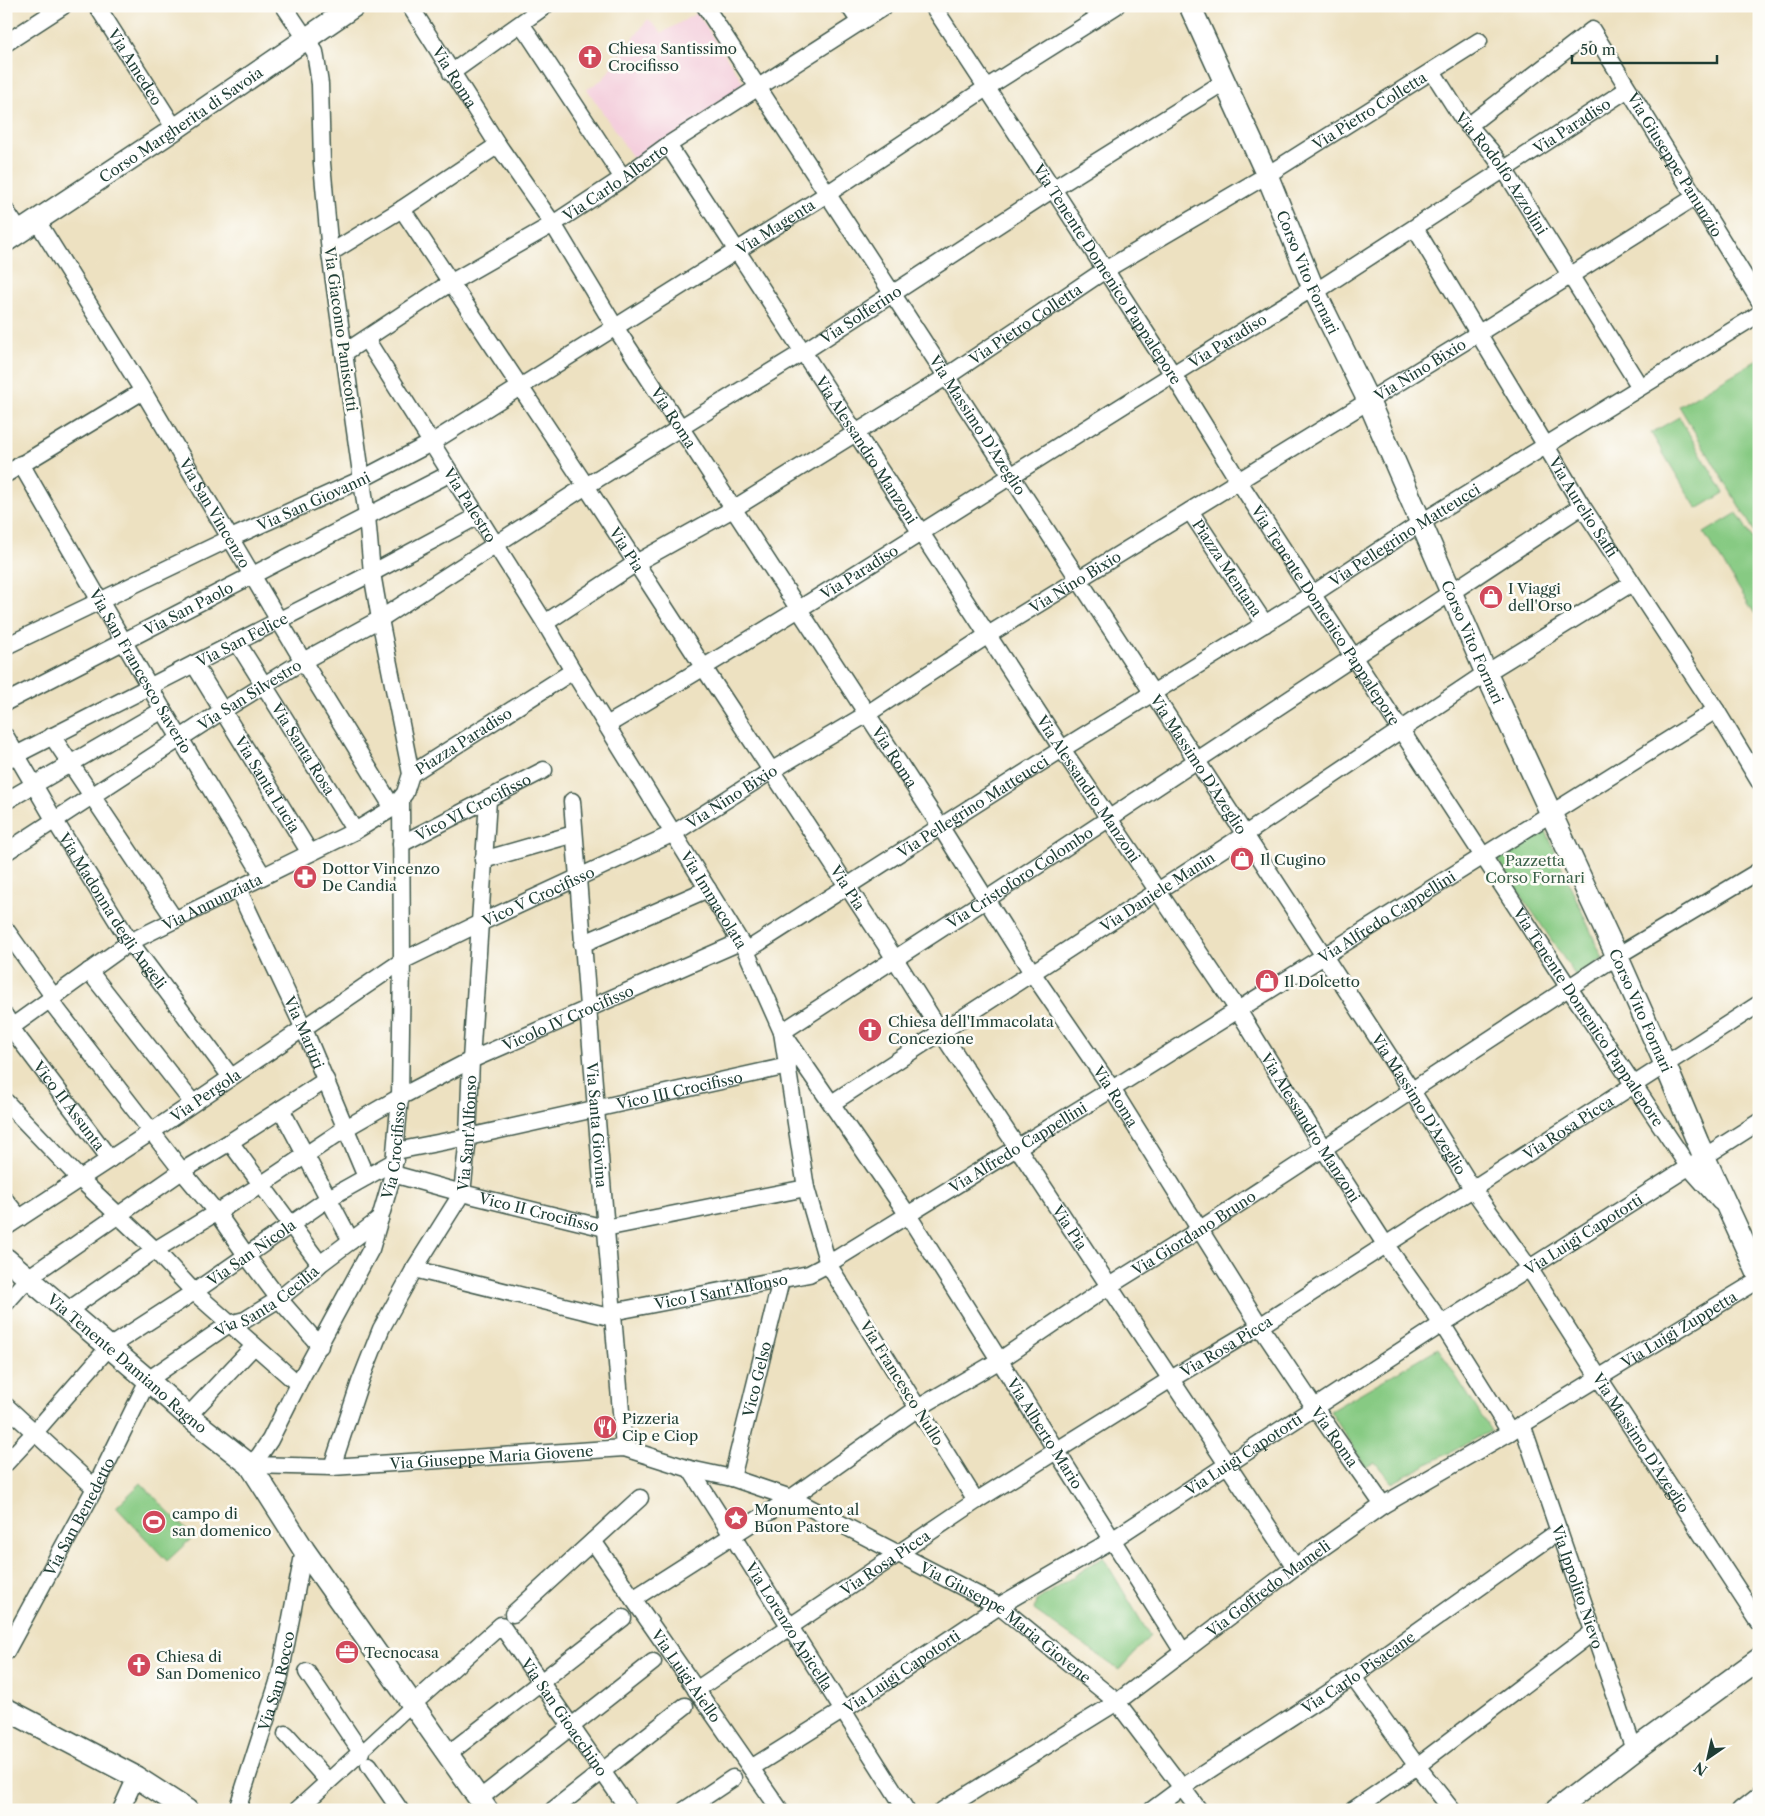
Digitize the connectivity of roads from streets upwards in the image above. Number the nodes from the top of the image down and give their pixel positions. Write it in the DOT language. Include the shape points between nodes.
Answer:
graph roads {
  1 [pos="63,6"];
  2 [pos="97,6"];
  3 [pos="284,6"];
  4 [pos="354,6"];
  5 [pos="410,6"];
  6 [pos="545,6"];
  7 [pos="705,6"];
  8 [pos="849,6"];
  9 [pos="886,6"];
  10 [pos="932,6"];
  11 [pos="1116,6"];
  12 [pos="1190,6"];
  13 [pos="860,22"];
  14 [pos="521,24"];
  15 [pos="305,40"];
  16 [pos="1479,40"];
  17 [pos="6,44"];
  18 [pos="1432,70"];
  19 [pos="451,72"];
  20 [pos="1224,82"];
  21 [pos="758,88"];
  22 [pos="986,88"];
  23 [pos="1628,89"];
  24 [pos="1468,126"];
  25 [pos="175,129"];
  26 [pos="498,145"];
  27 [pos="668,145"];
  28 [pos="1504,170"];
  29 [pos="1267,174"];
  30 [pos="623,178"];
  31 [pos="1053,189"];
  32 [pos="827,194"];
  33 [pos="1695,197"];
  34 [pos="402,209"];
  35 [pos="6,211"];
  36 [pos="553,224"];
  37 [pos="1415,228"];
  38 [pos="21,231"];
  39 [pos="737,250"];
  40 [pos="330,254"];
  41 [pos="1105,270"];
  42 [pos="1570,275"];
  43 [pos="450,283"];
  44 [pos="1314,290"];
  45 [pos="892,295"];
  46 [pos="1759,300"];
  47 [pos="1759,314"];
  48 [pos="615,327"];
  49 [pos="1479,333"];
  50 [pos="366,340"];
  51 [pos="803,352"];
  52 [pos="344,353"];
  53 [pos="1172,373"];
  54 [pos="946,377"];
  55 [pos="519,387"];
  56 [pos="1640,387"];
  57 [pos="144,391"];
  58 [pos="1368,400"];
  59 [pos="681,428"];
  60 [pos="856,433"];
  61 [pos="431,443"];
  62 [pos="1545,446"];
  63 [pos="21,464"];
  64 [pos="451,473"];
  65 [pos="6,474"];
  66 [pos="1011,477"];
  67 [pos="362,479"];
  68 [pos="1238,480"];
  69 [pos="586,486"];
  70 [pos="1582,506"];
  71 [pos="733,509"];
  72 [pos="1190,511"];
  73 [pos="367,516"];
  74 [pos="478,516"];
  75 [pos="1422,522"];
  76 [pos="921,533"];
  77 [pos="231,538"];
  78 [pos="496,544"];
  79 [pos="636,563"];
  80 [pos="372,573"];
  81 [pos="253,576"];
  82 [pos="1078,580"];
  83 [pos="1632,583"];
  84 [pos="1450,593"];
  85 [pos="1313,594"];
  86 [pos="101,601"];
  87 [pos="798,609"];
  88 [pos="380,620"];
  89 [pos="279,621"];
  90 [pos="545,623"];
  91 [pos="1265,624"];
  92 [pos="988,636"];
  93 [pos="124,642"];
  94 [pos="238,642"];
  95 [pos="6,646"];
  96 [pos="1354,655"];
  97 [pos="303,661"];
  98 [pos="194,664"];
  99 [pos="704,668"];
  100 [pos="573,671"];
  101 [pos="1486,673"];
  102 [pos="265,685"];
  103 [pos="150,686"];
  104 [pos="1152,694"];
  105 [pos="6,702"];
  106 [pos="163,710"];
  107 [pos="1716,710"];
  108 [pos="222,711"];
  109 [pos="867,714"];
  110 [pos="607,724"];
  111 [pos="1402,729"];
  112 [pos="52,736"];
  113 [pos="6,737"];
  114 [pos="180,739"];
  115 [pos="1062,749"];
  116 [pos="11,758"];
  117 [pos="1196,760"];
  118 [pos="70,763"];
  119 [pos="544,770"];
  120 [pos="771,771"];
  121 [pos="411,774"];
  122 [pos="1759,781"];
  123 [pos="34,784"];
  124 [pos="92,796"];
  125 [pos="488,800"];
  126 [pos="6,801"];
  127 [pos="572,801"];
  128 [pos="397,804"];
  129 [pos="1552,814"];
  130 [pos="1108,818"];
  131 [pos="55,821"];
  132 [pos="940,826"];
  133 [pos="354,831"];
  134 [pos="674,833"];
  135 [pos="574,834"];
  136 [pos="1244,835"];
  137 [pos="401,844"];
  138 [pos="6,852"];
  139 [pos="310,853"];
  140 [pos="1484,855"];
  141 [pos="483,860"];
  142 [pos="1759,871"];
  143 [pos="263,876"];
  144 [pos="577,877"];
  145 [pos="848,887"];
  146 [pos="238,889"];
  147 [pos="708,889"];
  148 [pos="1156,892"];
  149 [pos="987,899"];
  150 [pos="175,920"];
  151 [pos="480,923"];
  152 [pos="6,930"];
  153 [pos="130,942"];
  154 [pos="582,944"];
  155 [pos="743,946"];
  156 [pos="1617,956"];
  157 [pos="1323,957"];
  158 [pos="895,959"];
  159 [pos="402,962"];
  160 [pos="89,971"];
  161 [pos="1033,974"];
  162 [pos="1569,988"];
  163 [pos="51,998"];
  164 [pos="1759,1004"];
  165 [pos="589,1008"];
  166 [pos="1238,1010"];
  167 [pos="8,1026"];
  168 [pos="304,1029"];
  169 [pos="782,1032"];
  170 [pos="941,1032"];
  171 [pos="471,1060"];
  172 [pos="1666,1064"];
  173 [pos="788,1066"];
  174 [pos="231,1077"];
  175 [pos="326,1080"];
  176 [pos="1633,1084"];
  177 [pos="1112,1089"];
  178 [pos="1412,1091"];
  179 [pos="400,1097"];
  180 [pos="6,1102"];
  181 [pos="192,1102"];
  182 [pos="832,1103"];
  183 [pos="281,1109"];
  184 [pos="595,1109"];
  185 [pos="1759,1122"];
  186 [pos="346,1128"];
  187 [pos="151,1132"];
  188 [pos="468,1138"];
  189 [pos="230,1142"];
  190 [pos="1019,1147"];
  191 [pos="1323,1148"];
  192 [pos="306,1155"];
  193 [pos="110,1159"];
  194 [pos="1696,1161"];
  195 [pos="394,1162"];
  196 [pos="182,1172"];
  197 [pos="366,1177"];
  198 [pos="79,1178"];
  199 [pos="262,1185"];
  200 [pos="806,1188"];
  201 [pos="1472,1188"];
  202 [pos="462,1193"];
  203 [pos="329,1198"];
  204 [pos="6,1201"];
  205 [pos="217,1213"];
  206 [pos="119,1215"];
  207 [pos="908,1215"];
  208 [pos="20,1218"];
  209 [pos="380,1219"];
  210 [pos="291,1224"];
  211 [pos="6,1227"];
  212 [pos="605,1228"];
  213 [pos="1199,1230"];
  214 [pos="351,1241"];
  215 [pos="1385,1244"];
  216 [pos="155,1250"];
  217 [pos="246,1255"];
  218 [pos="6,1258"];
  219 [pos="320,1264"];
  220 [pos="828,1264"];
  221 [pos="1529,1268"];
  222 [pos="414,1269"];
  223 [pos="29,1277"];
  224 [pos="1759,1278"];
  225 [pos="781,1280"];
  226 [pos="1109,1286"];
  227 [pos="194,1292"];
  228 [pos="279,1299"];
  229 [pos="6,1303"];
  230 [pos="67,1311"];
  231 [pos="612,1315"];
  232 [pos="229,1324"];
  233 [pos="1442,1324"];
  234 [pos="1260,1326"];
  235 [pos="254,1346"];
  236 [pos="320,1346"];
  237 [pos="109,1347"];
  238 [pos="1000,1360"];
  239 [pos="1599,1378"];
  240 [pos="1171,1379"];
  241 [pos="148,1380"];
  242 [pos="298,1384"];
  243 [pos="6,1406"];
  244 [pos="918,1408"];
  245 [pos="1314,1408"];
  246 [pos="188,1416"];
  247 [pos="1516,1428"];
  248 [pos="35,1432"];
  249 [pos="624,1448"];
  250 [pos="1057,1451"];
  251 [pos="6,1463"];
  252 [pos="1227,1464"];
  253 [pos="250,1465"];
  254 [pos="332,1467"];
  255 [pos="690,1469"];
  256 [pos="732,1478"];
  257 [pos="95,1488"];
  258 [pos="640,1498"];
  259 [pos="790,1498"];
  260 [pos="976,1501"];
  261 [pos="1383,1505"];
  262 [pos="1560,1531"];
  263 [pos="733,1536"];
  264 [pos="1112,1540"];
  265 [pos="593,1541"];
  266 [pos="304,1550"];
  267 [pos="896,1554"];
  268 [pos="1295,1567"];
  269 [pos="633,1599"];
  270 [pos="999,1606"];
  271 [pos="623,1618"];
  272 [pos="507,1619"];
  273 [pos="1759,1622"];
  274 [pos="790,1628"];
  275 [pos="1593,1632"];
  276 [pos="6,1652"];
  277 [pos="1182,1652"];
  278 [pos="1759,1659"];
  279 [pos="653,1662"];
  280 [pos="307,1672"];
  281 [pos="1353,1678"];
  282 [pos="541,1682"];
  283 [pos="696,1690"];
  284 [pos="1117,1702"];
  285 [pos="412,1704"];
  286 [pos="685,1706"];
  287 [pos="6,1709"];
  288 [pos="842,1711"];
  289 [pos="571,1726"];
  290 [pos="286,1734"];
  291 [pos="1634,1750"];
  292 [pos="448,1754"];
  293 [pos="365,1758"];
  294 [pos="1417,1766"];
  295 [pos="751,1768"];
  296 [pos="602,1771"];
  297 [pos="136,1777"];
  298 [pos="734,1778"];
  299 [pos="328,1781"];
  300 [pos="1183,1787"];
  301 [pos="1759,1796"];
  302 [pos="483,1804"];
  303 [pos="243,1809"];
  304 [pos="121,1810"];
  305 [pos="187,1810"];
  306 [pos="297,1810"];
  307 [pos="400,1810"];
  308 [pos="553,1810"];
  309 [pos="629,1810"];
  310 [pos="685,1810"];
  311 [pos="780,1810"];
  312 [pos="906,1810"];
  313 [pos="944,1810"];
  314 [pos="1152,1810"];
  315 [pos="1199,1810"];
  316 [pos="1353,1810"];
  317 [pos="1452,1810"];
  318 [pos="1556,1810"];
  319 [pos="1740,1810"];
  1 -- 17 [label="street"];
  2 -- 25 [label="street, Via Amedeo"];
  3 -- 15 [label="street, Via Giacomo Paniscotti"];
  4 -- 15 [label="street, Corso Margherita di Savoia"];
  5 -- 19 [label="street, Via Roma"];
  6 -- 14 [label="street"];
  7 -- 21 [label="street, Via Massimo D'Azeglio"];
  8 -- 13 [label="street"];
  9 -- 13 [label="street, Via Carlo Alberto"];
  10 -- 22 [label="street, Via Tenente Domenico Pappalepore"];
  11 -- 22 [label="street, Via Magenta"];
  12 -- 20 [label="street, Corso Vito Fornari"];
  13 -- 21 [label="street, Via Carlo Alberto"];
  14 -- 19 [label="street"];
  14 -- 30 [label="street"];
  15 -- 25 [label="street, Corso Margherita di Savoia"];
  15 -- 40 [label="street, Via Giacomo Paniscotti" via="317,58"];
  16 -- 18 [label="street, Via Pietro Colletta"];
  18 -- 24 [label="street, Via Rodolfo Azzolini"];
  18 -- 29 [label="street, Via Pietro Colletta"];
  19 -- 26 [label="street, Via Roma"];
  20 -- 29 [label="street, Corso Vito Fornari"];
  20 -- 31 [label="street, Via Solferino"];
  21 -- 27 [label="street, Via Carlo Alberto"];
  21 -- 32 [label="street, Via Massimo D'Azeglio"];
  22 -- 31 [label="street, Via Tenente Domenico Pappalepore"];
  22 -- 32 [label="street, Via Magenta"];
  23 -- 24 [label="street, Via Giuseppe Panunzio" via="1592,30"];
  23 -- 28 [label="street, Via Paradiso"];
  23 -- 33 [label="street, Via Giuseppe Panunzio"];
  24 -- 28 [label="street, Via Rodolfo Azzolini"];
  25 -- 38 [label="street, Corso Margherita di Savoia"];
  26 -- 34 [label="street"];
  26 -- 36 [label="street, Via Roma"];
  27 -- 30 [label="street, Via Carlo Alberto"];
  27 -- 39 [label="street, Via Alessandro Manzoni"];
  28 -- 37 [label="street, Via Paradiso"];
  28 -- 42 [label="street, Via Rodolfo Azzolini"];
  29 -- 41 [label="street, Via Pietro Colletta"];
  29 -- 44 [label="street, Corso Vito Fornari"];
  30 -- 36 [label="street, Via Carlo Alberto"];
  31 -- 41 [label="street, Via Tenente Domenico Pappalepore"];
  31 -- 45 [label="street, Via Solferino"];
  32 -- 39 [label="street, Via Magenta"];
  32 -- 45 [label="street, Via Massimo D'Azeglio"];
  33 -- 42 [label="street, Via Nino Bixio"];
  33 -- 46 [label="street, Via Giuseppe Panunzio"];
  34 -- 40 [label="street"];
  34 -- 43 [label="street, Via Pia"];
  35 -- 38 [label="street, Via San Vincenzo"];
  36 -- 43 [label="street, Via Carlo Alberto"];
  36 -- 48 [label="street, Via Roma"];
  37 -- 44 [label="street, Via Paradiso"];
  37 -- 49 [label="street, Via Aurelio Saffi"];
  38 -- 57 [label="street, Via San Vincenzo"];
  39 -- 48 [label="street, Via Magenta"];
  39 -- 51 [label="street, Via Alessandro Manzoni"];
  40 -- 52 [label="street, Via Giacomo Paniscotti"];
  41 -- 53 [label="street, Via Tenente Domenico Pappalepore"];
  41 -- 54 [label="street, Via Pietro Colletta"];
  42 -- 49 [label="street, Via Nino Bixio"];
  42 -- 56 [label="street, Via Rodolfo Azzolini"];
  43 -- 50 [label="street, Via Carlo Alberto"];
  43 -- 55 [label="street, Via Pia"];
  44 -- 53 [label="street, Via Paradiso"];
  44 -- 58 [label="street, Corso Vito Fornari"];
  45 -- 51 [label="street, Via Solferino"];
  45 -- 54 [label="street, Via Massimo D'Azeglio"];
  47 -- 56 [label="street, Via Pellegrino Matteucci"];
  48 -- 55 [label="street, Via Magenta"];
  48 -- 59 [label="street, Via Roma"];
  49 -- 58 [label="street, Via Nino Bixio"];
  49 -- 62 [label="street, Via Aurelio Saffi"];
  50 -- 52 [label="street, Via Carlo Alberto"];
  50 -- 61 [label="street, Via Palestro"];
  51 -- 59 [label="street, Via Solferino"];
  51 -- 60 [label="street, Via Alessandro Manzoni"];
  52 -- 67 [label="street, Via Giacomo Paniscotti"];
  53 -- 66 [label="street, Via Paradiso"];
  53 -- 68 [label="street, Via Tenente Domenico Pappalepore"];
  54 -- 60 [label="street, Via Pietro Colletta"];
  54 -- 66 [label="street, Via Massimo D'Azeglio"];
  55 -- 61 [label="street, Via Magenta"];
  55 -- 69 [label="street, Via Pia"];
  56 -- 62 [label="street, Via Pellegrino Matteucci"];
  57 -- 63 [label="street"];
  57 -- 77 [label="street, Via San Vincenzo"];
  58 -- 68 [label="street, Via Nino Bixio"];
  58 -- 75 [label="street, Corso Vito Fornari"];
  59 -- 69 [label="street, Via Solferino"];
  59 -- 71 [label="street, Via Roma"];
  60 -- 71 [label="street, Via Pietro Colletta"];
  60 -- 76 [label="street, Via Alessandro Manzoni"];
  61 -- 64 [label="street, Via Palestro"];
  61 -- 67 [label="street, Via San Giovanni"];
  62 -- 70 [label="street, Via Aurelio Saffi"];
  62 -- 75 [label="street, Via Pellegrino Matteucci"];
  63 -- 65 [label="street"];
  63 -- 86 [label="street, Via San Francesco Saverio"];
  64 -- 73 [label="street, Via San Paolo"];
  64 -- 74 [label="street, Via Palestro"];
  66 -- 76 [label="street, Via Paradiso"];
  66 -- 82 [label="street, Via Massimo D'Azeglio"];
  67 -- 73 [label="street, Via Giacomo Paniscotti"];
  67 -- 77 [label="street, Via San Giovanni"];
  68 -- 72 [label="street, Via Nino Bixio"];
  68 -- 85 [label="street, Via Tenente Domenico Pappalepore"];
  69 -- 78 [label="street, Via Solferino"];
  69 -- 79 [label="street, Via Pia"];
  70 -- 83 [label="street, Via Aurelio Saffi"];
  70 -- 84 [label="street, Via Cristoforo Colombo"];
  71 -- 79 [label="street, Via Pietro Colletta"];
  71 -- 87 [label="street, Via Roma"];
  72 -- 82 [label="street, Via Nino Bixio"];
  72 -- 91 [label="street, Piazza Mentana"];
  73 -- 80 [label="street, Via Giacomo Paniscotti"];
  73 -- 81 [label="street, Via San Paolo"];
  74 -- 78 [label="street, Via Palestro"];
  74 -- 80 [label="street, Via San Felice"];
  75 -- 84 [label="street, Corso Vito Fornari"];
  75 -- 85 [label="street, Via Pellegrino Matteucci"];
  76 -- 87 [label="street, Via Paradiso"];
  76 -- 92 [label="street, Via Alessandro Manzoni"];
  77 -- 81 [label="street, Via San Vincenzo"];
  77 -- 86 [label="street, Via San Giovanni"];
  78 -- 88 [label="street, Via San Silvestro"];
  78 -- 90 [label="street, Via Palestro"];
  79 -- 90 [label="street, Via Pietro Colletta"];
  79 -- 99 [label="street, Via Pia"];
  80 -- 88 [label="street, Via Giacomo Paniscotti"];
  80 -- 89 [label="street, Via San Felice"];
  81 -- 89 [label="street, Via San Vincenzo"];
  81 -- 93 [label="street, Via San Paolo"];
  82 -- 92 [label="street, Via Nino Bixio"];
  82 -- 104 [label="street, Via Massimo D'Azeglio"];
  83 -- 101 [label="street, Via Daniele Manin"];
  83 -- 107 [label="street, Via Aurelio Saffi"];
  84 -- 96 [label="street, Via Cristoforo Colombo"];
  84 -- 101 [label="street, Corso Vito Fornari"];
  85 -- 91 [label="street, Via Pellegrino Matteucci"];
  85 -- 96 [label="street, Via Tenente Domenico Pappalepore"];
  86 -- 93 [label="street, Via San Francesco Saverio"];
  86 -- 95 [label="street, Via San Giovanni"];
  87 -- 99 [label="street, Via Paradiso"];
  87 -- 109 [label="street, Via Roma"];
  88 -- 97 [label="street, Via San Silvestro"];
  88 -- 121 [label="street, Piazza Paradiso"];
  89 -- 94 [label="street, Via San Felice"];
  89 -- 97 [label="street, Via San Vincenzo"];
  90 -- 100 [label="street, Via Palestro"];
  91 -- 104 [label="street, Via Pellegrino Matteucci"];
  92 -- 109 [label="street, Via Nino Bixio"];
  92 -- 115 [label="street, Via Alessandro Manzoni"];
  93 -- 103 [label="street, Via San Francesco Saverio"];
  93 -- 105 [label="street, Via San Paolo"];
  94 -- 98 [label="street, Via San Felice"];
  94 -- 102 [label="street, Via Santa Rosa"];
  96 -- 111 [label="street, Via Tenente Domenico Pappalepore"];
  96 -- 117 [label="street, Via Cristoforo Colombo"];
  97 -- 102 [label="street, Via San Silvestro"];
  97 -- 128 [label="street, Via San Vincenzo"];
  98 -- 103 [label="street, Via San Felice"];
  98 -- 108 [label="street, Via Santa Lucia"];
  99 -- 110 [label="street, Via Paradiso"];
  99 -- 120 [label="street, Via Pia"];
  100 -- 110 [label="street, Via Immacolata"];
  100 -- 121 [label="street, Piazza Paradiso"];
  101 -- 111 [label="street, Via Daniele Manin"];
  101 -- 129 [label="street, Corso Vito Fornari"];
  102 -- 108 [label="street, Via San Silvestro"];
  102 -- 133 [label="street, Via Santa Rosa"];
  103 -- 106 [label="street, Via San Francesco Saverio"];
  103 -- 112 [label="street, Via San Felice"];
  104 -- 115 [label="street, Via Pellegrino Matteucci"];
  104 -- 117 [label="street, Via Massimo D'Azeglio"];
  106 -- 114 [label="street, Via San Francesco Saverio"];
  106 -- 118 [label="street"];
  107 -- 122 [label="street, Via Aurelio Saffi"];
  107 -- 129 [label="street, Via Alfredo Cappellini"];
  108 -- 114 [label="street, Via San Silvestro"];
  108 -- 139 [label="street, Via Santa Lucia"];
  109 -- 120 [label="street, Via Nino Bixio"];
  109 -- 132 [label="street, Via Roma"];
  110 -- 134 [label="street, Via Immacolata"];
  111 -- 136 [label="street, Via Daniele Manin"];
  111 -- 140 [label="street, Via Tenente Domenico Pappalepore"];
  112 -- 116 [label="street, Via San Felice"];
  112 -- 118 [label="street"];
  113 -- 116 [label="street, Via Madonna degli Angeli"];
  114 -- 124 [label="street, Via San Silvestro"];
  114 -- 143 [label="street, Via San Francesco Saverio"];
  115 -- 130 [label="street, Via Alessandro Manzoni"];
  115 -- 132 [label="street, Via Pellegrino Matteucci"];
  116 -- 123 [label="street, Via Madonna degli Angeli"];
  117 -- 130 [label="street, Via Cristoforo Colombo"];
  117 -- 136 [label="street, Via Massimo D'Azeglio"];
  118 -- 123 [label="street"];
  118 -- 124 [label="street"];
  119 -- 125 [label="street, Vico VI Crocifisso"];
  120 -- 134 [label="street, Via Nino Bixio"];
  120 -- 145 [label="street, Via Pia"];
  121 -- 128 [label="street"];
  123 -- 126 [label="street"];
  123 -- 131 [label="street, Via Madonna degli Angeli"];
  124 -- 131 [label="street, Via San Silvestro"];
  124 -- 150 [label="street"];
  125 -- 137 [label="street, Vico VI Crocifisso"];
  125 -- 141 [label="street, Via Sant'Alfonso"];
  127 -- 135 [label="street, Via Santa Giovina"];
  128 -- 133 [label="street, Via Annunziata"];
  128 -- 137 [label="street, Via Crocifisso"];
  129 -- 140 [label="street, Via Alfredo Cappellini"];
  129 -- 156 [label="street, Corso Vito Fornari"];
  130 -- 148 [label="street, Via Alessandro Manzoni"];
  130 -- 149 [label="street, Via Cristoforo Colombo"];
  131 -- 138 [label="street, Via San Silvestro"];
  131 -- 153 [label="street, Via Madonna degli Angeli"];
  132 -- 145 [label="street, Via Pellegrino Matteucci"];
  132 -- 149 [label="street, Via Roma"];
  133 -- 139 [label="street, Via Annunziata"];
  134 -- 144 [label="street, Vico V Crocifisso"];
  134 -- 147 [label="street, Via Immacolata"];
  135 -- 141 [label="street"];
  135 -- 144 [label="street, Via Santa Giovina"];
  136 -- 148 [label="street, Via Daniele Manin"];
  136 -- 157 [label="street, Via Massimo D'Azeglio"];
  137 -- 159 [label="street, Via Crocifisso"];
  139 -- 143 [label="street, Via Annunziata"];
  140 -- 157 [label="street, Via Alfredo Cappellini"];
  140 -- 162 [label="street, Via Tenente Domenico Pappalepore"];
  141 -- 151 [label="street, Via Sant'Alfonso"];
  142 -- 156 [label="street, Via Giordano Bruno"];
  143 -- 146 [label="street, Via Annunziata"];
  144 -- 151 [label="street, Vico V Crocifisso"];
  144 -- 154 [label="street, Via Santa Giovina"];
  145 -- 155 [label="street, Via Pellegrino Matteucci"];
  145 -- 158 [label="street, Via Pia"];
  146 -- 150 [label="street, Via Annunziata"];
  146 -- 168 [label="street, Via Martiri"];
  147 -- 154 [label="street"];
  147 -- 155 [label="street, Via Immacolata"];
  148 -- 161 [label="street, Via Daniele Manin"];
  148 -- 166 [label="street, Via Alessandro Manzoni"];
  149 -- 158 [label="street, Via Cristoforo Colombo"];
  149 -- 161 [label="street, Via Roma"];
  150 -- 153 [label="street, Via Annunziata"];
  151 -- 159 [label="street, Vico V Crocifisso"];
  151 -- 171 [label="street, Via Sant'Alfonso"];
  152 -- 163 [label="street"];
  153 -- 160 [label="street, Via Annunziata"];
  153 -- 174 [label="street, Via Madonna degli Angeli"];
  154 -- 165 [label="street, Via Santa Giovina"];
  155 -- 165 [label="street, Vicolo IV Crocifisso"];
  155 -- 169 [label="street, Via Immacolata"];
  156 -- 162 [label="street, Via Giordano Bruno"];
  156 -- 172 [label="street, Corso Vito Fornari"];
  157 -- 166 [label="street, Via Alfredo Cappellini"];
  157 -- 178 [label="street, Via Massimo D'Azeglio"];
  158 -- 169 [label="street, Via Cristoforo Colombo"];
  158 -- 170 [label="street, Via Pia"];
  159 -- 168 [label="street, Via Pergola"];
  159 -- 179 [label="street, Via Crocifisso"];
  160 -- 163 [label="street, Via Annunziata"];
  160 -- 181 [label="street"];
  161 -- 170 [label="street, Via Daniele Manin"];
  161 -- 177 [label="street, Via Roma"];
  162 -- 176 [label="street, Via Tenente Domenico Pappalepore"];
  162 -- 178 [label="street, Via Giordano Bruno"];
  163 -- 167 [label="street, Via Annunziata"];
  163 -- 187 [label="street"];
  164 -- 172 [label="street, Via Rosa Picca"];
  165 -- 171 [label="street, Vicolo IV Crocifisso"];
  165 -- 184 [label="street, Via Santa Giovina"];
  166 -- 177 [label="street, Via Alfredo Cappellini"];
  166 -- 191 [label="street, Via Alessandro Manzoni"];
  167 -- 193 [label="street, Vico II Assunta"];
  168 -- 174 [label="street, Via Pergola"];
  168 -- 175 [label="street, Via Martiri"];
  169 -- 173 [label="street, Via Immacolata"];
  169 -- 182 [label="street, Via Immacolata"];
  170 -- 182 [label="street, Via Daniele Manin"];
  170 -- 190 [label="street, Via Pia"];
  171 -- 179 [label="street, Vicolo IV Crocifisso"];
  171 -- 188 [label="street, Via Sant'Alfonso"];
  172 -- 176 [label="street, Via Rosa Picca"];
  172 -- 194 [label="street, Corso Vito Fornari"];
  173 -- 184 [label="street, Vico III Crocifisso"];
  173 -- 200 [label="street, Via Immacolata"];
  174 -- 181 [label="street, Via Pergola"];
  175 -- 183 [label="street"];
  175 -- 186 [label="street, Via Martiri"];
  176 -- 194 [label="street, Via Tenente Domenico Pappalepore"];
  176 -- 201 [label="street, Via Rosa Picca"];
  177 -- 190 [label="street, Via Alfredo Cappellini"];
  177 -- 213 [label="street, Via Roma"];
  178 -- 191 [label="street, Via Giordano Bruno"];
  178 -- 201 [label="street, Via Massimo D'Azeglio"];
  179 -- 186 [label="street, Vicolo IV Crocifisso"];
  179 -- 195 [label="street, Via Crocifisso"];
  180 -- 198 [label="street"];
  181 -- 187 [label="street, Via Pergola"];
  182 -- 207 [label="street, Via Immacolata"];
  183 -- 189 [label="street"];
  183 -- 192 [label="street"];
  184 -- 188 [label="street, Vico III Crocifisso"];
  184 -- 212 [label="street, Via Santa Giovina"];
  185 -- 194 [label="street, Via Luigi Capotorti"];
  186 -- 192 [label="street, Vicolo IV Crocifisso"];
  186 -- 197 [label="street, Via Martiri"];
  187 -- 193 [label="street, Via Pergola"];
  187 -- 196 [label="street"];
  188 -- 195 [label="street, Vico III Crocifisso"];
  188 -- 202 [label="street, Via Sant'Alfonso"];
  189 -- 196 [label="street"];
  189 -- 199 [label="street"];
  190 -- 207 [label="street, Via Alfredo Cappellini"];
  190 -- 226 [label="street, Via Pia"];
  191 -- 213 [label="street, Via Giordano Bruno"];
  191 -- 215 [label="street, Via Alessandro Manzoni"];
  192 -- 199 [label="street, Vicolo IV Crocifisso"];
  192 -- 203 [label="street"];
  193 -- 198 [label="street, Via Pergola"];
  194 -- 221 [label="street, Via Luigi Capotorti"];
  194 -- 224 [label="street, Corso Vito Fornari" via="1732,1216"];
  195 -- 197 [label="street, Via San Nicola"];
  195 -- 202 [label="street, Vico II Crocifisso"];
  195 -- 209 [label="street, Via Crocifisso"];
  196 -- 205 [label="street"];
  196 -- 206 [label="street"];
  197 -- 203 [label="street, Via San Nicola"];
  198 -- 206 [label="street"];
  198 -- 208 [label="street, Via Pergola"];
  199 -- 205 [label="street, Vicolo IV Crocifisso"];
  199 -- 210 [label="street"];
  200 -- 212 [label="street, Vico II Crocifisso"];
  200 -- 220 [label="street, Via Immacolata"];
  201 -- 215 [label="street, Via Rosa Picca"];
  201 -- 221 [label="street, Via Massimo D'Azeglio"];
  202 -- 212 [label="street, Vico II Crocifisso"];
  202 -- 222 [label="street, Via Sant'Alfonso"];
  203 -- 210 [label="street, Via San Nicola"];
  203 -- 214 [label="street"];
  204 -- 208 [label="street"];
  205 -- 216 [label="street, Vicolo IV Crocifisso"];
  205 -- 217 [label="street"];
  206 -- 216 [label="street"];
  206 -- 223 [label="street"];
  207 -- 220 [label="street, Via Alfredo Cappellini"];
  207 -- 238 [label="street, Via Alberto Mario"];
  208 -- 211 [label="street, Via Pergola"];
  209 -- 214 [label="street, Via Santa Cecilia"];
  209 -- 236 [label="street, Via Crocifisso" via="372,1249"];
  210 -- 217 [label="street, Via San Nicola"];
  210 -- 219 [label="street"];
  212 -- 231 [label="street, Via Santa Giovina"];
  213 -- 226 [label="street, Via Giordano Bruno"];
  213 -- 234 [label="street, Via Roma"];
  214 -- 219 [label="street, Via Santa Cecilia"];
  215 -- 233 [label="street, Via Alessandro Manzoni"];
  215 -- 234 [label="street, Via Rosa Picca"];
  216 -- 227 [label="street"];
  216 -- 230 [label="street, Vicolo IV Crocifisso"];
  217 -- 227 [label="street, Via San Nicola"];
  217 -- 228 [label="street"];
  218 -- 223 [label="street, Via Tenente Damiano Ragno"];
  219 -- 228 [label="street, Via Santa Cecilia"];
  220 -- 225 [label="street, Vico I Sant'Alfonso" via="809,1274"];
  220 -- 244 [label="street, Via Francesco Nullo"];
  221 -- 233 [label="street, Via Luigi Capotorti"];
  221 -- 239 [label="street, Via Massimo D'Azeglio"];
  222 -- 231 [label="street, Vico I Sant'Alfonso"];
  222 -- 254 [label="street, Via Sant'Alfonso" via="381,1329"];
  223 -- 229 [label="street"];
  223 -- 230 [label="street, Via Tenente Damiano Ragno"];
  224 -- 239 [label="street, Via Luigi Zuppetta"];
  225 -- 231 [label="street, Vico I Sant'Alfonso"];
  225 -- 256 [label="street, Vico Gelso"];
  226 -- 238 [label="street, Via Giordano Bruno"];
  226 -- 240 [label="street, Via Pia"];
  227 -- 232 [label="street"];
  227 -- 237 [label="street, Via San Nicola"];
  228 -- 232 [label="street, Via Santa Cecilia" via="245,1320"];
  228 -- 236 [label="street"];
  230 -- 237 [label="street, Via Tenente Damiano Ragno"];
  231 -- 249 [label="street, Via Santa Giovina"];
  232 -- 235 [label="street"];
  232 -- 241 [label="street, Via Santa Cecilia"];
  233 -- 245 [label="street, Via Luigi Capotorti"];
  233 -- 247 [label="street, Via Alessandro Manzoni"];
  234 -- 240 [label="street, Via Rosa Picca"];
  234 -- 245 [label="street, Via Roma"];
  235 -- 242 [label="street"];
  235 -- 246 [label="street"];
  236 -- 242 [label="street, Via Crocifisso"];
  237 -- 241 [label="street, Via Tenente Damiano Ragno"];
  237 -- 248 [label="street, Via San Nicola"];
  238 -- 244 [label="street, Via Giordano Bruno"];
  238 -- 250 [label="street, Via Alberto Mario"];
  239 -- 247 [label="street, Via Goffredo Mameli"];
  239 -- 273 [label="street, Via Massimo D'Azeglio"];
  240 -- 250 [label="street, Via Rosa Picca"];
  240 -- 252 [label="street, Via Pia"];
  241 -- 246 [label="street, Via Tenente Damiano Ragno"];
  241 -- 257 [label="street, Via San Benedetto"];
  242 -- 253 [label="street, Via Crocifisso" via="270,1440"];
  243 -- 248 [label="street"];
  244 -- 259 [label="street, Via Giordano Bruno"];
  244 -- 260 [label="street, Via Francesco Nullo"];
  245 -- 252 [label="street, Via Luigi Capotorti"];
  245 -- 261 [label="street, Via Roma"];
  246 -- 253 [label="street, Via Tenente Damiano Ragno"];
  247 -- 261 [label="street, Via Goffredo Mameli"];
  247 -- 262 [label="street, Via Ippolito Nievo"];
  248 -- 251 [label="street, Via San Nicola"];
  248 -- 257 [label="street"];
  249 -- 254 [label="street, Via Giuseppe Maria Giovene"];
  249 -- 255 [label="street, Via Giuseppe Maria Giovene"];
  250 -- 260 [label="street, Via Rosa Picca"];
  250 -- 264 [label="street, Via Alberto Mario"];
  252 -- 264 [label="street, Via Luigi Capotorti"];
  252 -- 268 [label="street, Via Pia"];
  253 -- 254 [label="street, Via Giuseppe Maria Giovene"];
  253 -- 266 [label="street, Via Tenente Damiano Ragno"];
  255 -- 256 [label="street, Via Giuseppe Maria Giovene"];
  255 -- 263 [label="street, Via Lorenzo Apicella"];
  256 -- 259 [label="street, Via Giuseppe Maria Giovene"];
  257 -- 276 [label="street, Via San Benedetto"];
  258 -- 265 [label="street"];
  259 -- 263 [label="street, Via Giordano Bruno"];
  259 -- 267 [label="street, Via Giuseppe Maria Giovene"];
  260 -- 267 [label="street, Via Rosa Picca"];
  261 -- 268 [label="street, Via Goffredo Mameli"];
  262 -- 275 [label="street, Via Ippolito Nievo"];
  262 -- 281 [label="street, Via Carlo Pisacane"];
  263 -- 269 [label="street, Via Giordano Bruno"];
  263 -- 274 [label="street, Via Lorenzo Apicella"];
  264 -- 270 [label="street, Via Luigi Capotorti"];
  264 -- 277 [label="street, Via Alberto Mario"];
  265 -- 269 [label="street, Via Luigi Aiello"];
  265 -- 272 [label="street"];
  266 -- 285 [label="street, Via Tenente Damiano Ragno"];
  266 -- 303 [label="street, Via San Rocco" via="280,1676"];
  267 -- 270 [label="street, Via Giuseppe Maria Giovene"];
  267 -- 274 [label="street, Via Rosa Picca"];
  268 -- 277 [label="street, Via Goffredo Mameli"];
  269 -- 283 [label="street, Via Luigi Aiello"];
  270 -- 284 [label="street, Via Giuseppe Maria Giovene"];
  270 -- 288 [label="street, Via Luigi Capotorti"];
  271 -- 282 [label="street"];
  272 -- 282 [label="street, Via San Gioacchino"];
  272 -- 285 [label="street"];
  274 -- 283 [label="street, Via Rosa Picca"];
  274 -- 288 [label="street, Via Lorenzo Apicella"];
  275 -- 291 [label="street, Via Ippolito Nievo"];
  275 -- 294 [label="street"];
  277 -- 284 [label="street, Via Goffredo Mameli"];
  278 -- 291 [label="street"];
  279 -- 289 [label="street"];
  280 -- 293 [label="street"];
  281 -- 294 [label="street"];
  281 -- 300 [label="street, Via Carlo Pisacane"];
  282 -- 289 [label="street, Via San Gioacchino"];
  282 -- 292 [label="street"];
  283 -- 295 [label="street, Via Luigi Aiello"];
  284 -- 300 [label="street, Via Giuseppe Maria Giovene"];
  284 -- 313 [label="street, Via Goffredo Mameli"];
  285 -- 292 [label="street, Via Tenente Damiano Ragno"];
  285 -- 293 [label="street"];
  286 -- 296 [label="street"];
  287 -- 297 [label="street"];
  288 -- 295 [label="street, Via Luigi Capotorti"];
  288 -- 312 [label="street, Via Lorenzo Apicella"];
  289 -- 296 [label="street, Via San Gioacchino"];
  289 -- 302 [label="street"];
  290 -- 299 [label="street"];
  291 -- 318 [label="street"];
  292 -- 302 [label="street, Via Tenente Damiano Ragno"];
  293 -- 299 [label="street"];
  293 -- 307 [label="street"];
  294 -- 316 [label="street"];
  294 -- 317 [label="street"];
  295 -- 311 [label="street, Via Luigi Aiello"];
  296 -- 308 [label="street"];
  296 -- 309 [label="street, Via San Gioacchino"];
  297 -- 304 [label="street"];
  297 -- 305 [label="street"];
  298 -- 310 [label="street"];
  299 -- 306 [label="street"];
  300 -- 314 [label="street, Via Carlo Pisacane"];
  300 -- 315 [label="street, Via Giuseppe Maria Giovene"];
  301 -- 319 [label="street"];
}
